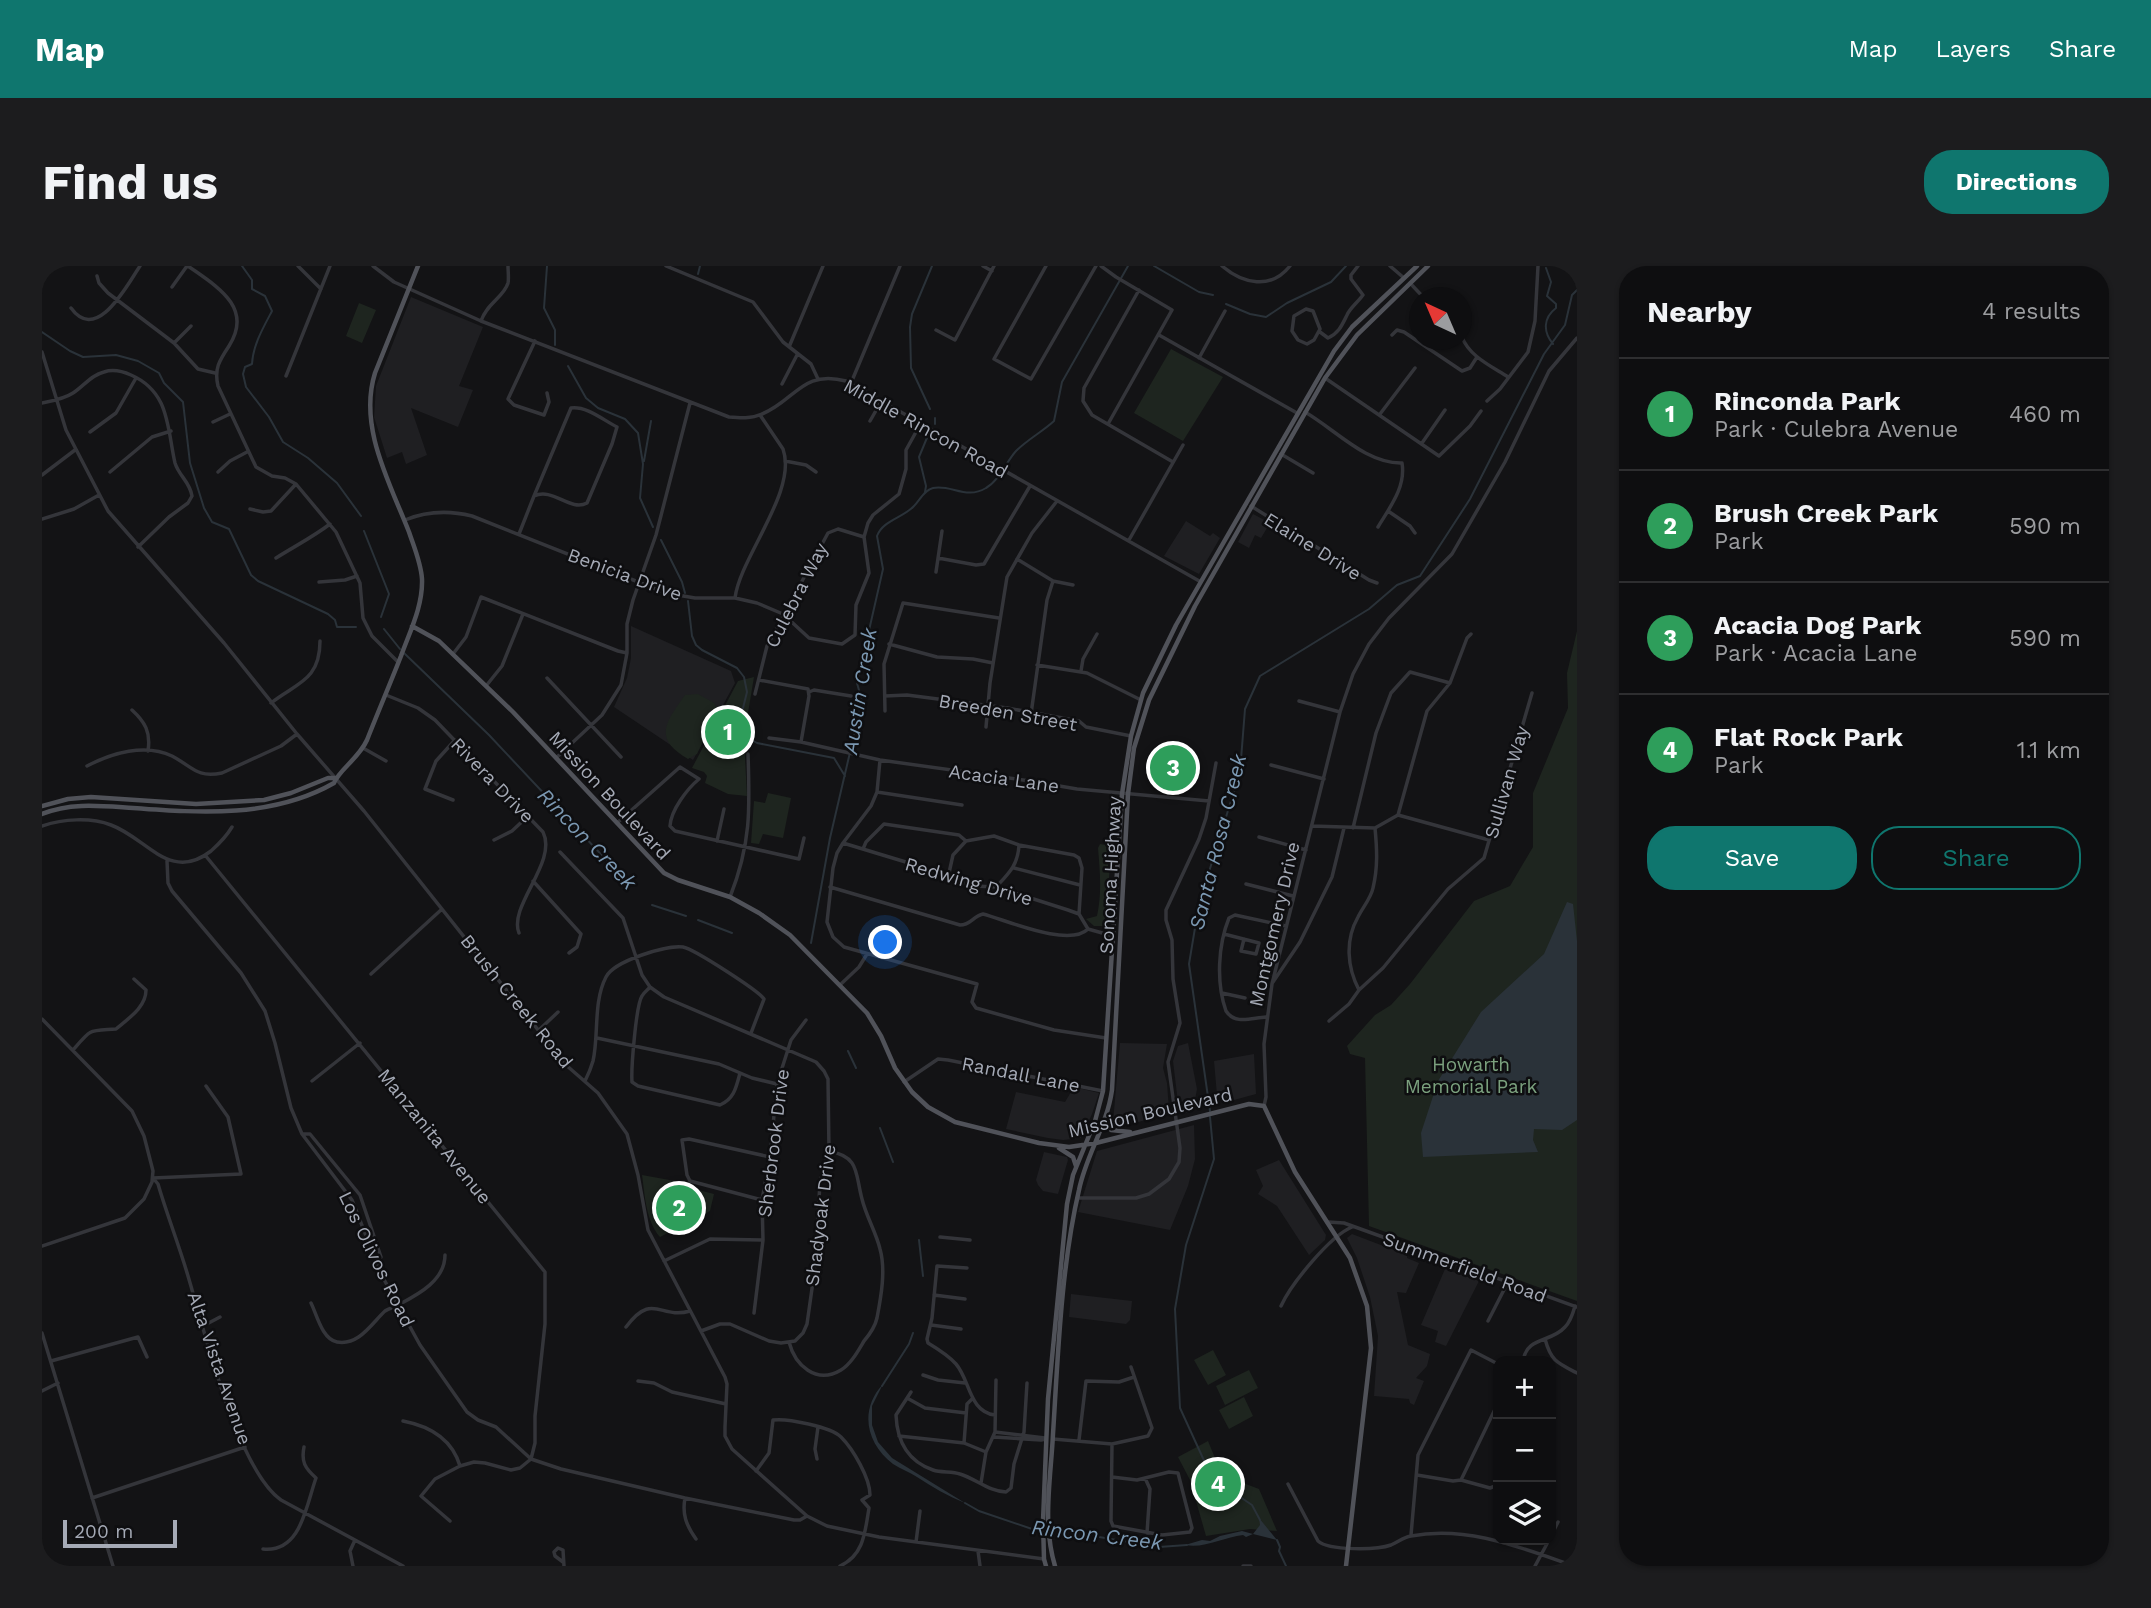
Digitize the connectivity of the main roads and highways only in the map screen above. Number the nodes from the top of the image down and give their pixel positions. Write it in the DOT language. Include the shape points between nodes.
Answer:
graph roads {
  1 [pos="418,266"];
  2 [pos="1417,266"];
  3 [pos="1428,266"];
  4 [pos="1404,278"];
  5 [pos="1409,283"];
  6 [pos="1297,413"];
  7 [pos="1304,414"];
  8 [pos="1204,583"];
  9 [pos="412,626"];
  10 [pos="335,778"];
  11 [pos="1125,794"];
  12 [pos="42,806"];
  13 [pos="42,814"];
  14 [pos="1113,936"];
  15 [pos="1121,937"];
  16 [pos="1264,1106"];
  17 [pos="1108,1114"];
  18 [pos="1134,1133"];
  19 [pos="1096,1143"];
  20 [pos="1085,1145"];
  21 [pos="1055,1146"];
  22 [pos="1076,1167"];
  23 [pos="1046,1438"];
  24 [pos="1053,1439"];
  25 [pos="1045,1522"];
  26 [pos="1044,1559"];
  27 [pos="1053,1559"];
  28 [pos="1046,1566"];
  29 [pos="1055,1566"];
  30 [pos="1346,1566"];
  1 -- 9 [label="main road" via="375,373 370,401 373,437 422,578"];
  2 -- 4 [label="main road, Sonoma Highway"];
  3 -- 5 [label="main road, Sonoma Highway"];
  4 -- 5 [label="main road"];
  4 -- 6 [label="main road, Sonoma Highway" via="1352,327"];
  5 -- 7 [label="main road, Sonoma Highway" via="1357,335"];
  6 -- 7 [label="main road"];
  6 -- 8 [label="main road, Sonoma Highway"];
  7 -- 8 [label="main road, Sonoma Highway"];
  8 -- 11 [label="main road, Sonoma Highway" via="1149,700"];
  8 -- 11 [label="main road, Sonoma Highway" via="1160,654 1140,700"];
  9 -- 10 [label="main road" via="363,748"];
  9 -- 21 [label="main road, Mission Boulevard" via="436,638 486,686 669,876 730,897 779,926 806,950 872,1019 895,1069 928,1107 955,1122"];
  10 -- 12 [label="main road" via="264,800 196,804 91,797"];
  10 -- 13 [label="main road" via="316,793 266,808 195,812 83,805"];
  11 -- 14 [label="main road, Sonoma Highway"];
  11 -- 15 [label="main road, Sonoma Highway"];
  14 -- 15 [label="main road"];
  14 -- 20 [label="main road, Sonoma Highway" via="1103,1091"];
  15 -- 17 [label="main road, Sonoma Highway"];
  16 -- 18 [label="main road, Mission Boulevard" via="1249,1104"];
  16 -- 30 [label="main road, Montgomery Drive" via="1295,1172 1350,1258 1363,1289 1371,1335"];
  17 -- 18 [label="main road" via="1110,1130"];
  17 -- 19 [label="main road, Sonoma Highway"];
  18 -- 19 [label="main road, Mission Boulevard"];
  19 -- 20 [label="main road, Mission Boulevard"];
  19 -- 24 [label="main road, Sonoma Highway" via="1072,1222"];
  20 -- 21 [label="main road, Mission Boulevard"];
  20 -- 22 [label="main road, Sonoma Highway"];
  21 -- 22 [label="main road" via="1073,1157"];
  22 -- 23 [label="main road, Sonoma Highway" via="1067,1203"];
  23 -- 24 [label="main road"];
  23 -- 25 [label="main road, Sonoma Highway"];
  24 -- 25 [label="main road, Sonoma Highway"];
  25 -- 26 [label="main road, Sonoma Highway"];
  25 -- 27 [label="main road, Sonoma Highway"];
  26 -- 27 [label="main road"];
  26 -- 28 [label="main road, Sonoma Highway"];
  27 -- 29 [label="main road, Sonoma Highway"];
}
